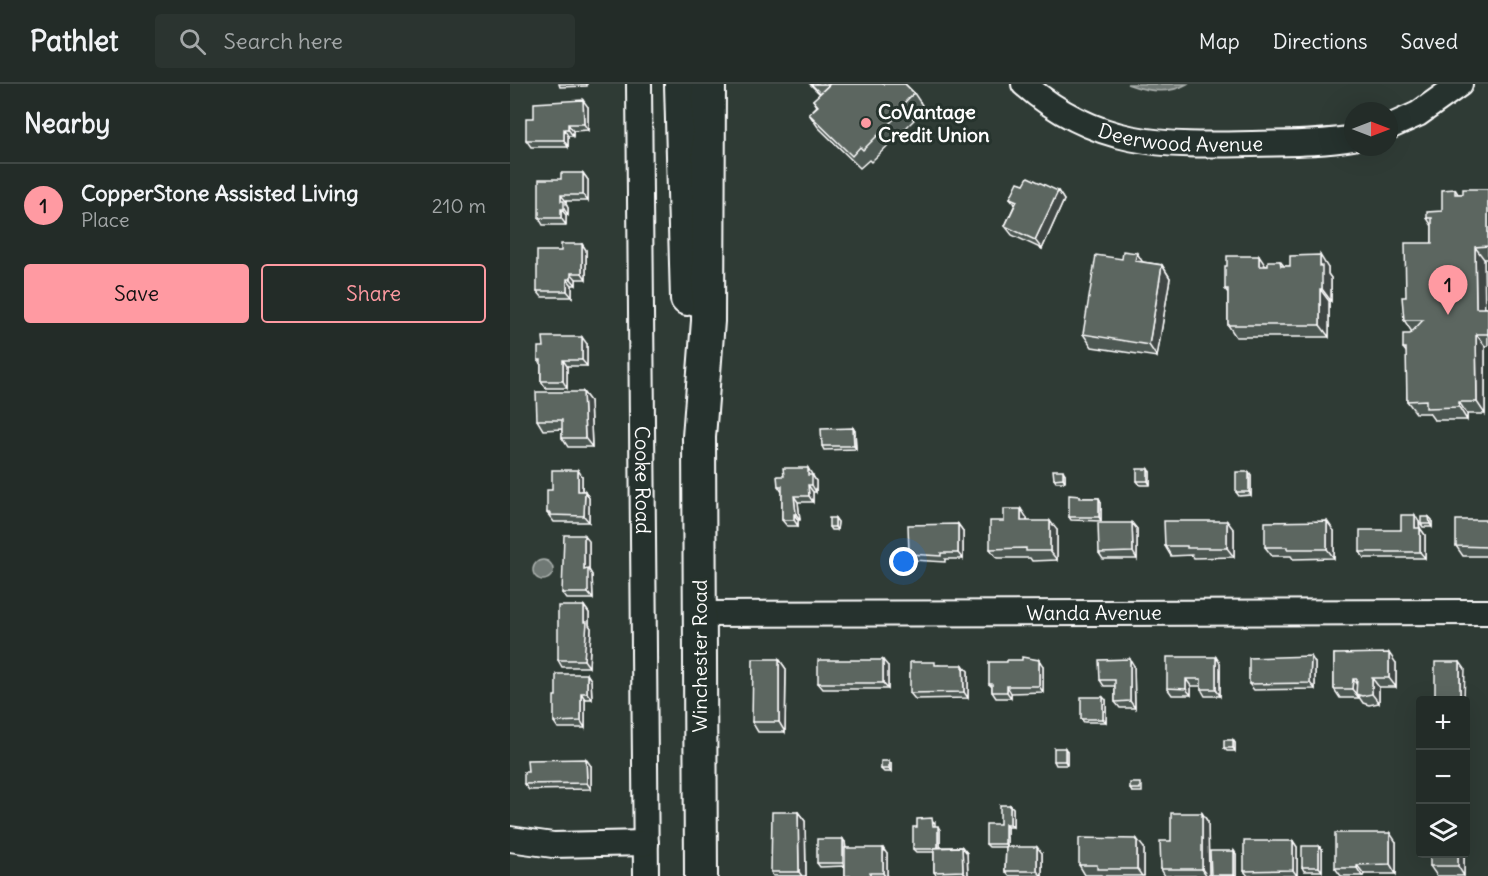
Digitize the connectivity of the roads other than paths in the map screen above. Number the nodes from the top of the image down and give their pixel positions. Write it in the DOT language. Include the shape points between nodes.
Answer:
graph roads {
  1 [pos="639,84"];
  2 [pos="681,84"];
  3 [pos="709,84"];
  4 [pos="1024,84"];
  5 [pos="1460,84"];
  6 [pos="1398,123"];
  7 [pos="1344,139"];
  8 [pos="699,436"];
  9 [pos="1488,612"];
  10 [pos="700,614"];
  11 [pos="510,839"];
  12 [pos="646,843"];
  13 [pos="646,876"];
  14 [pos="701,876"];
  1 -- 12 [label="street, Cooke Road"];
  2 -- 8 [label="main road, Winchester Road" via="687,323"];
  3 -- 8 [label="main road, Winchester Road" via="708,321"];
  4 -- 7 [label="street, Deerwood Avenue" via="1066,115 1128,139 1225,145"];
  5 -- 6 [label="street" via="1418,114"];
  8 -- 10 [label="main road, Winchester Road"];
  9 -- 10 [label="street, Wanda Avenue"];
  10 -- 14 [label="main road, Winchester Road"];
  11 -- 12 [label="street" via="553,845"];
  12 -- 13 [label="street, Cooke Road"];
}
